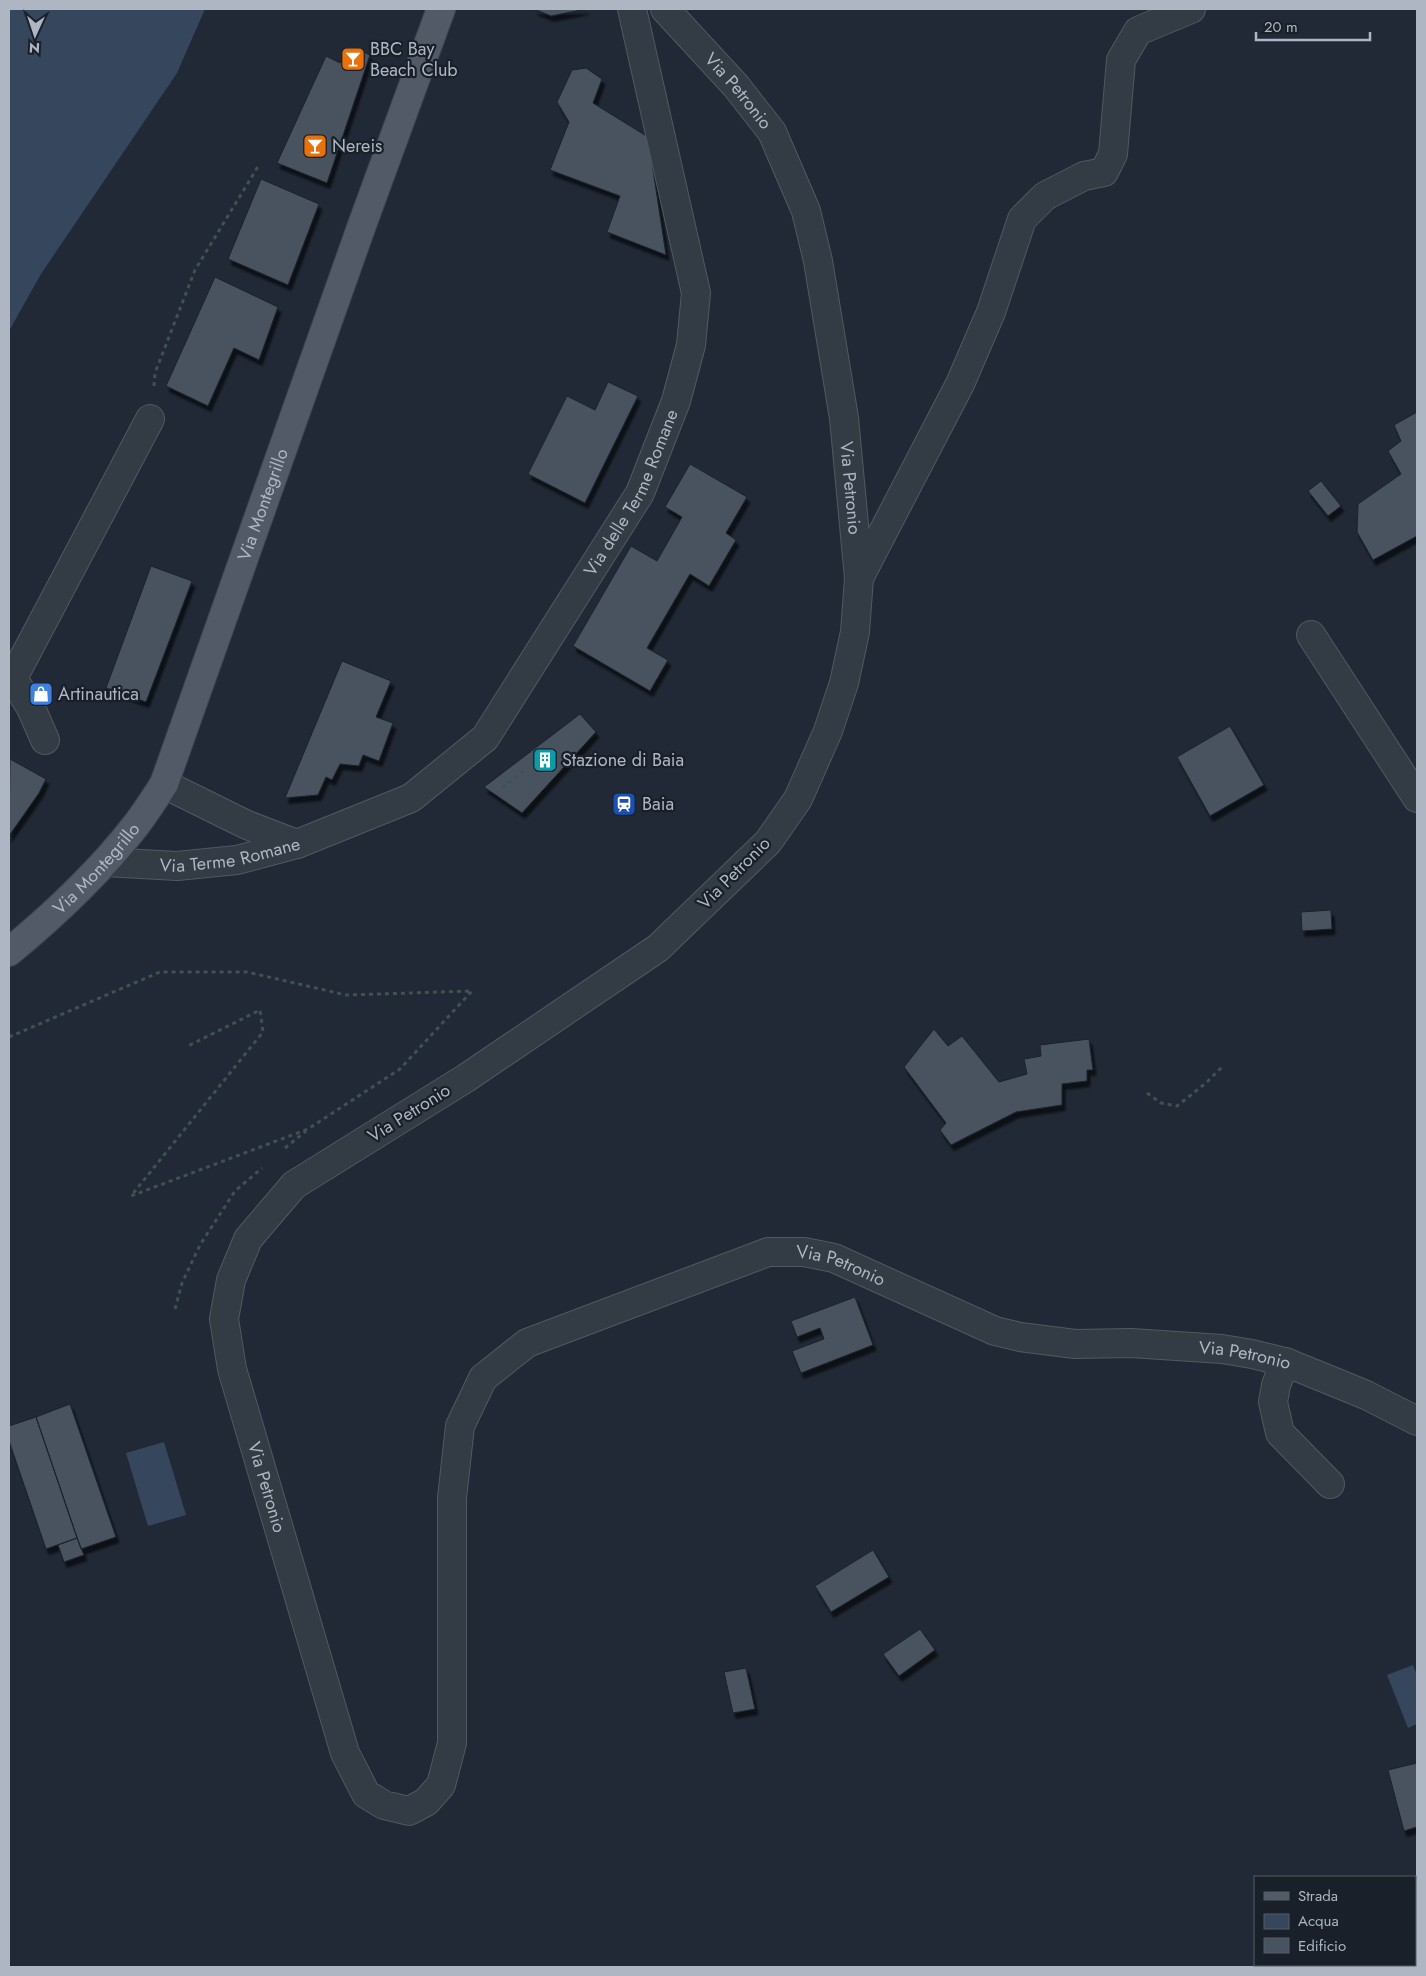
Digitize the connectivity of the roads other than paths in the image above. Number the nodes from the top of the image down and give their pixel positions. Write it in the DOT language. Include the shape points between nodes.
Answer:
graph roads {
  1 [pos="441,9"];
  2 [pos="632,9"];
  3 [pos="665,9"];
  4 [pos="1191,9"];
  5 [pos="150,419"];
  6 [pos="859,578"];
  7 [pos="1311,635"];
  8 [pos="45,740"];
  9 [pos="164,784"];
  10 [pos="1417,798"];
  11 [pos="298,844"];
  12 [pos="105,862"];
  13 [pos="9,952"];
  14 [pos="1285,1362"];
  15 [pos="1417,1421"];
  16 [pos="1330,1484"];
  1 -- 9 [label="main road, Via Montegrillo"];
  2 -- 11 [label="street, Via delle Terme Romane" via="696,293 692,345 676,401 640,493 486,738 412,798"];
  3 -- 6 [label="street, Via Petronio" via="736,86 772,132 806,211 818,261 844,418"];
  4 -- 6 [label="street" via="1138,31 1121,60 1113,154 1104,172 1084,176 1045,196 1022,219 991,312 960,384"];
  5 -- 8 [label="street" via="13,678"];
  6 -- 14 [label="street, Via Petronio" via="855,632 844,683 828,731 798,799 768,842 658,948 466,1078 294,1185 248,1239 231,1280 224,1319 232,1369 345,1753 366,1794 384,1806 409,1811 426,1802 441,1785 452,1743 452,1498 460,1426 483,1378 527,1343 768,1252 804,1252 834,1258 995,1331 1020,1337 1074,1344 1131,1343 1222,1349"];
  7 -- 10 [label="street"];
  9 -- 11 [label="street, Via Terme Romane" via="247,825"];
  9 -- 12 [label="main road, Via Montegrillo" via="137,824"];
  11 -- 12 [label="street, Via Terme Romane" via="237,860 177,866"];
  12 -- 13 [label="main road, Via Montegrillo"];
  14 -- 15 [label="street, Via Petronio" via="1366,1395"];
  14 -- 16 [label="street" via="1273,1402 1280,1433"];
}
